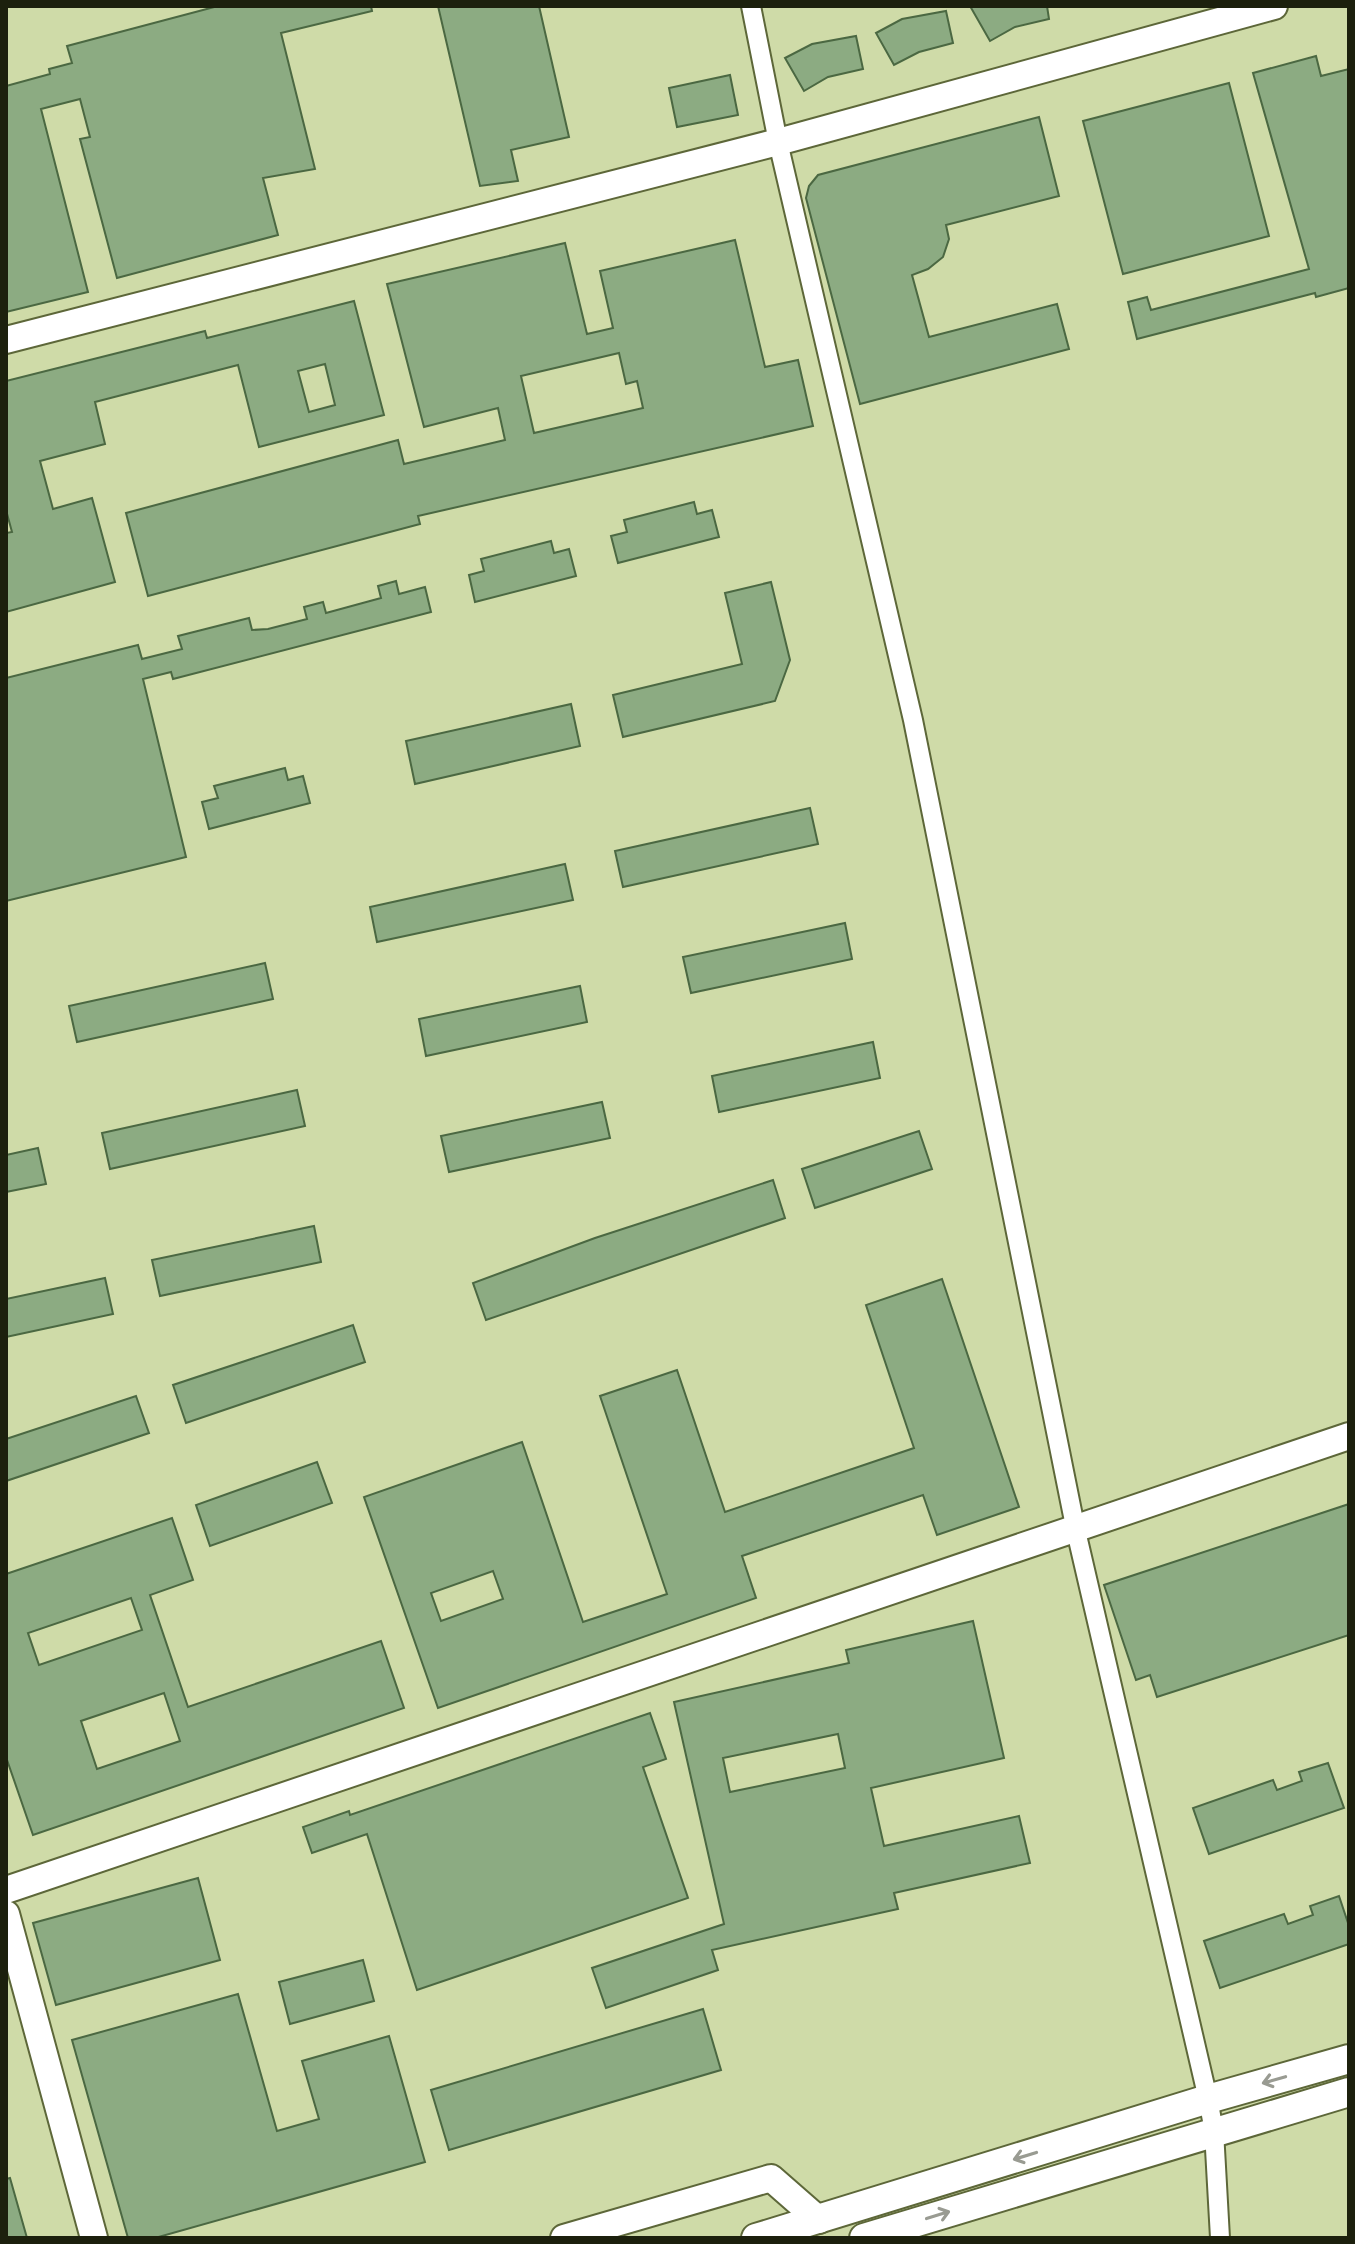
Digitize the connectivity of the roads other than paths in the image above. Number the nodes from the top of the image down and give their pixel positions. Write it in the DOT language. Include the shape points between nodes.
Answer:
graph roads {
  1 [pos="751,6"];
  2 [pos="1274,6"];
  3 [pos="778,142"];
  4 [pos="6,340"];
  5 [pos="1349,1436"];
  6 [pos="1076,1531"];
  7 [pos="6,1890"];
  8 [pos="6,1914"];
  9 [pos="1349,2059"];
  10 [pos="1349,2092"];
  11 [pos="1208,2099"];
  12 [pos="1214,2131"];
  13 [pos="819,2220"];
  14 [pos="94,2238"];
  15 [pos="564,2238"];
  16 [pos="756,2238"];
  17 [pos="864,2238"];
  18 [pos="1220,2238"];
  1 -- 3 [label="street"];
  2 -- 3 [label="street"];
  3 -- 4 [label="street"];
  3 -- 6 [label="street" via="913,720"];
  5 -- 6 [label="street"];
  6 -- 7 [label="street"];
  6 -- 11 [label="street"];
  8 -- 14 [label="street"];
  9 -- 11 [label="main road, one-way"];
  10 -- 12 [label="main road"];
  11 -- 12 [label="street"];
  11 -- 13 [label="main road, one-way"];
  17 -- 12 [label="main road, one-way"];
  12 -- 18 [label="street"];
  13 -- 15 [label="street" via="771,2178"];
  13 -- 16 [label="main road"];
}
